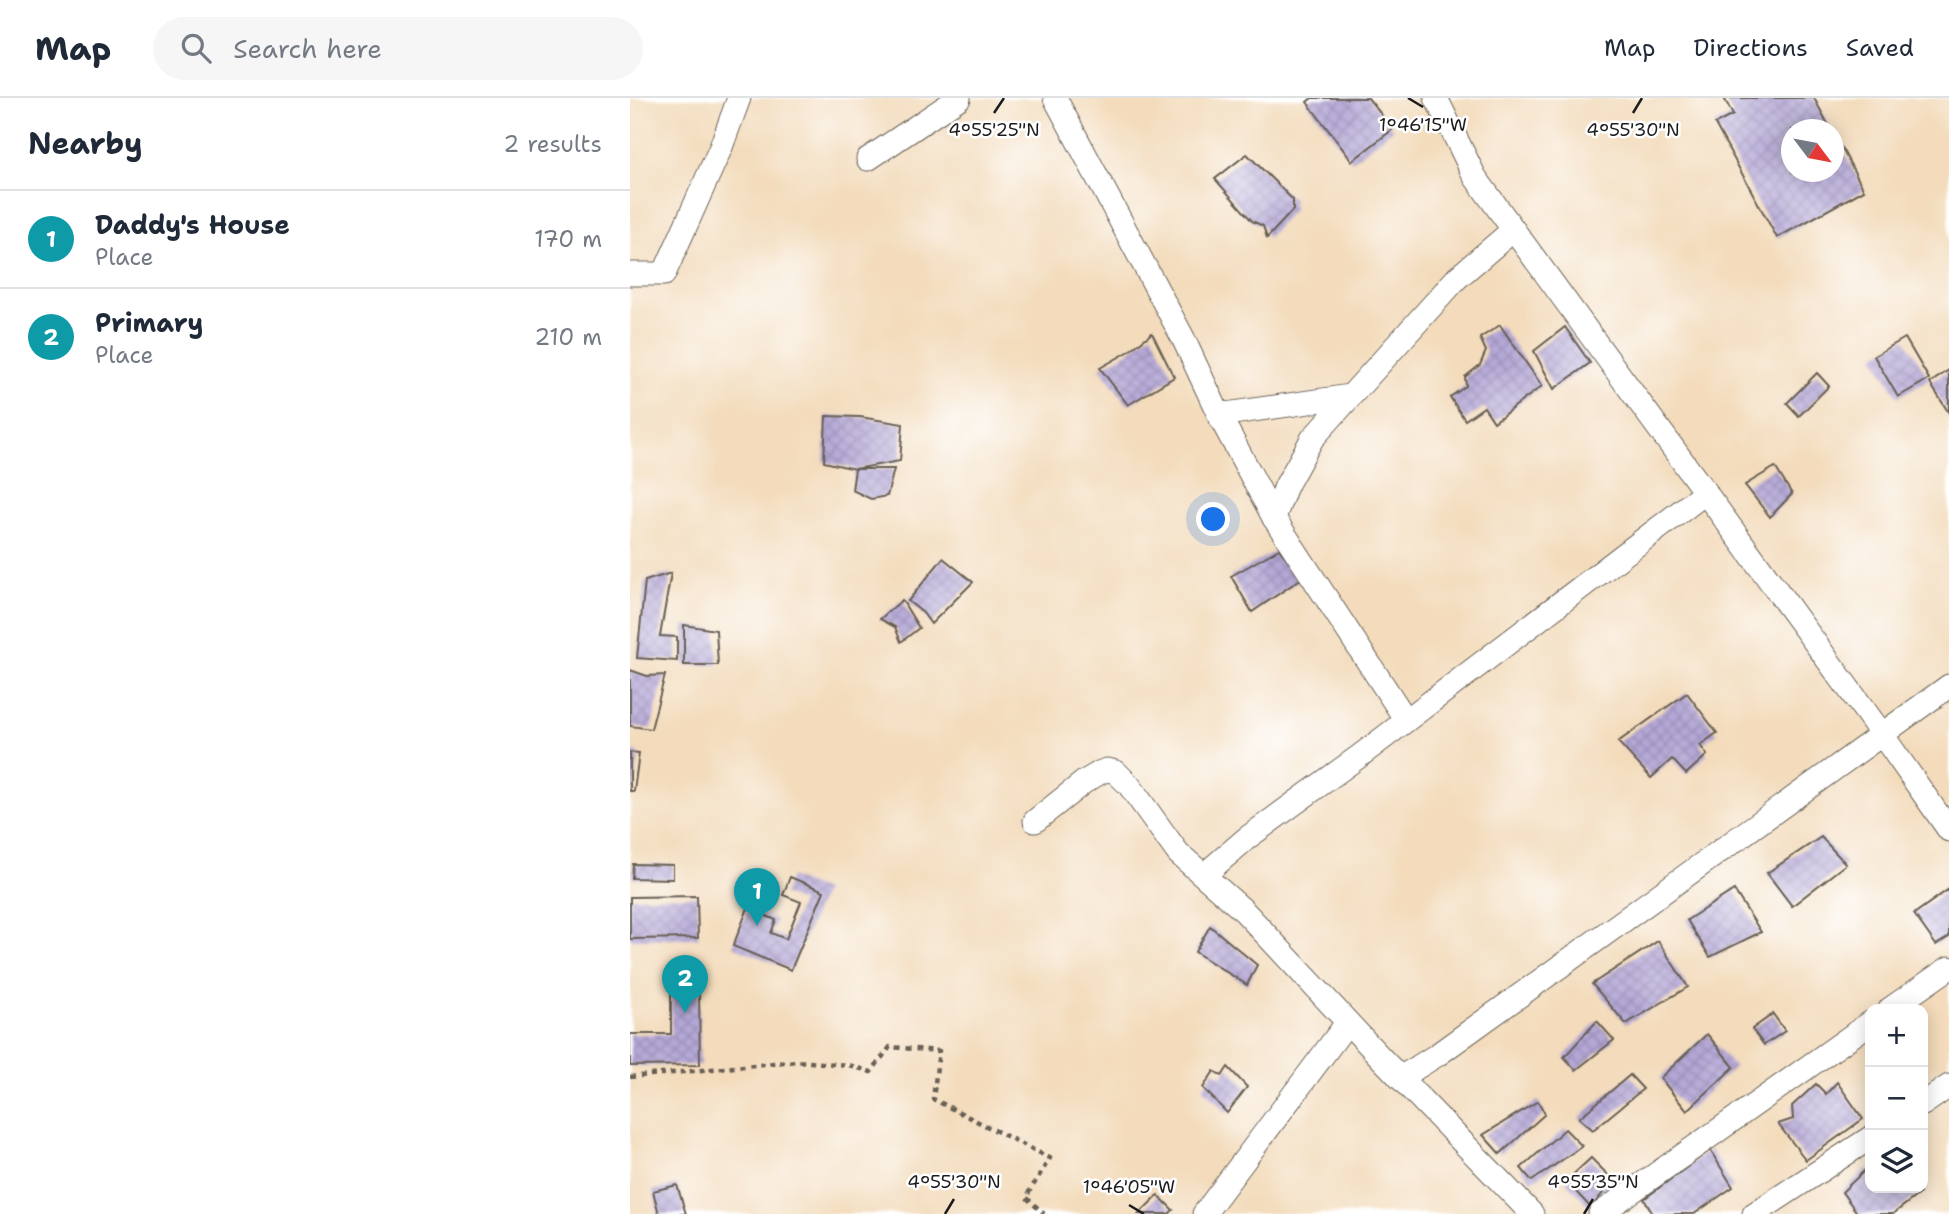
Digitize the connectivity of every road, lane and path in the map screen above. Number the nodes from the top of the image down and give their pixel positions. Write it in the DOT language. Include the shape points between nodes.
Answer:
graph roads {
  1 [pos="739,98"];
  2 [pos="959,98"];
  3 [pos="1055,98"];
  4 [pos="1437,98"];
  5 [pos="868,159"];
  6 [pos="1513,230"];
  7 [pos="630,274"];
  8 [pos="1350,396"];
  9 [pos="1219,415"];
  10 [pos="1706,492"];
  11 [pos="1274,518"];
  12 [pos="1949,687"];
  13 [pos="1406,720"];
  14 [pos="1881,733"];
  15 [pos="1035,821"];
  16 [pos="1949,830"];
  17 [pos="1204,875"];
  18 [pos="1949,968"];
  19 [pos="1897,1004"];
  20 [pos="1347,1023"];
  21 [pos="1865,1027"];
  22 [pos="630,1077"];
  23 [pos="1400,1078"];
  24 [pos="1949,1086"];
  25 [pos="1928,1101"];
  26 [pos="1865,1141"];
  27 [pos="1044,1214"];
  28 [pos="1203,1214"];
  29 [pos="1532,1214"];
  30 [pos="1600,1214"];
  31 [pos="1754,1214"];
  1 -- 7 [label="street" via="664,274"];
  2 -- 5 [label="street"];
  3 -- 9 [label="street"];
  4 -- 6 [label="street" via="1475,177"];
  6 -- 8 [label="street" via="1457,278"];
  6 -- 10 [label="street"];
  8 -- 9 [label="street"];
  8 -- 11 [label="street" via="1312,439"];
  9 -- 11 [label="street"];
  10 -- 13 [label="street"];
  10 -- 14 [label="street"];
  11 -- 13 [label="street"];
  12 -- 14 [label="street"];
  13 -- 17 [label="street"];
  14 -- 16 [label="street"];
  14 -- 23 [label="street"];
  15 -- 17 [label="street" via="1084,782 1101,772 1116,772 1178,853"];
  17 -- 20 [label="street" via="1244,911"];
  18 -- 19 [label="street"];
  20 -- 23 [label="street"];
  20 -- 28 [label="street"];
  21 -- 30 [label="street"];
  22 -- 27 [label="path" via="796,1061 849,1065 871,1072 890,1047 939,1051 933,1098 1050,1158 1026,1197"];
  23 -- 29 [label="street"];
  24 -- 25 [label="street"];
  26 -- 31 [label="street"];
}
